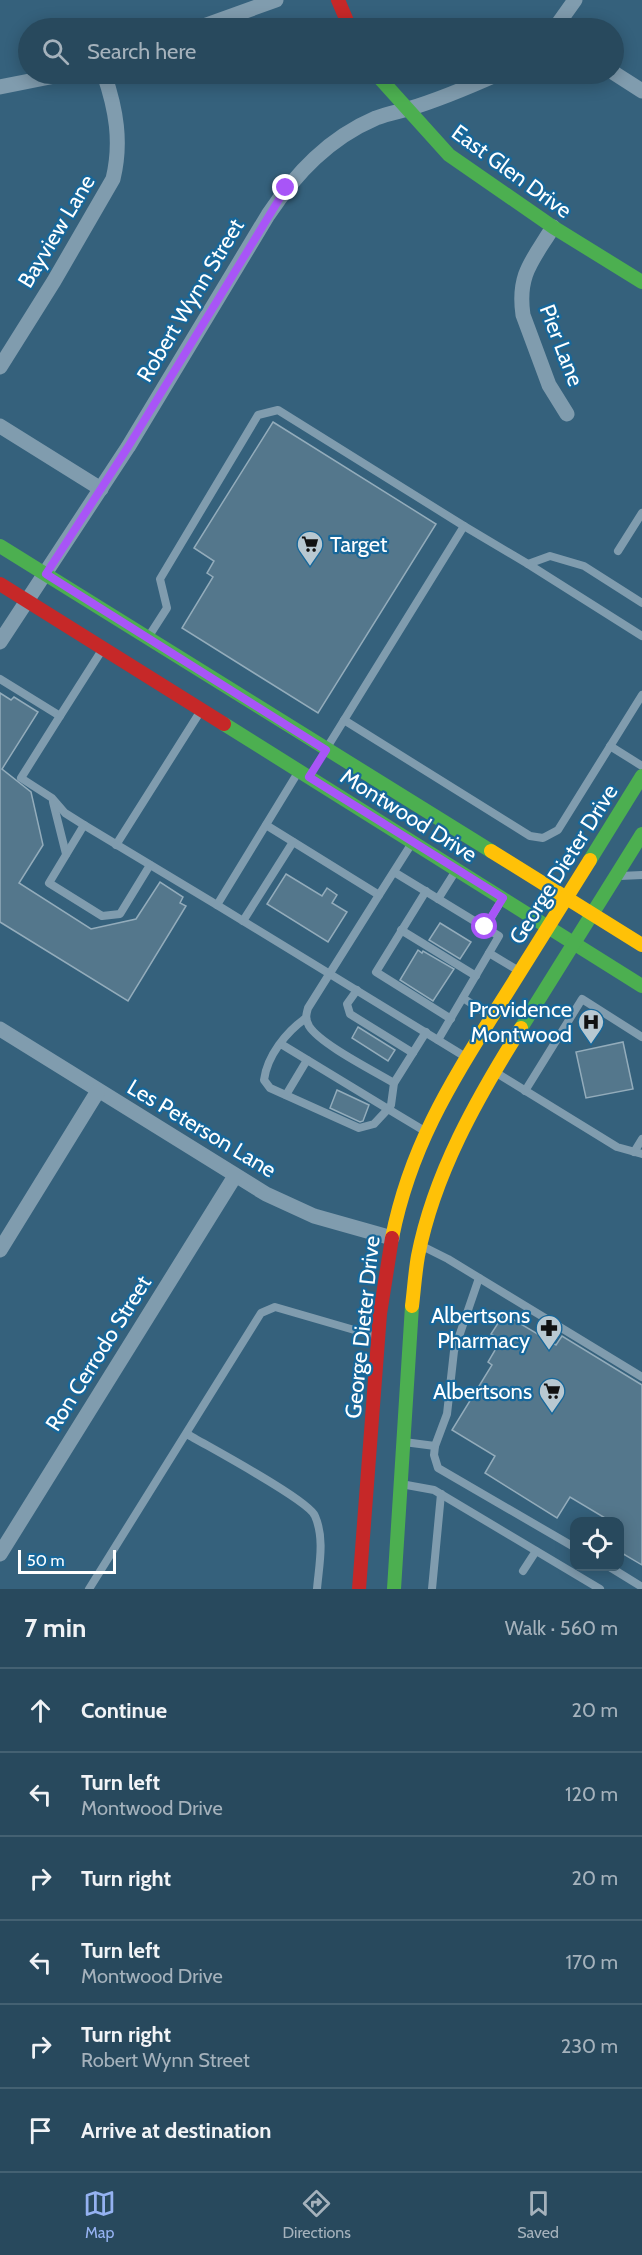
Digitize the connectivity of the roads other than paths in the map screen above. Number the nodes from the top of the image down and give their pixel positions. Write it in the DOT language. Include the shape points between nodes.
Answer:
graph roads {
  1 [pos="276,0"];
  2 [pos="338,0"];
  3 [pos="575,0"];
  4 [pos="226,18"];
  5 [pos="346,18"];
  6 [pos="562,18"];
  7 [pos="624,79"];
  8 [pos="18,83"];
  9 [pos="107,84"];
  10 [pos="384,84"];
  11 [pos="472,84"];
  12 [pos="0,87"];
  13 [pos="642,91"];
  14 [pos="406,110"];
  15 [pos="553,227"];
  16 [pos="642,282"];
  17 [pos="0,367"];
  18 [pos="567,414"];
  19 [pos="0,426"];
  20 [pos="100,489"];
  21 [pos="642,513"];
  22 [pos="464,526"];
  23 [pos="0,546"];
  24 [pos="618,551"];
  25 [pos="528,564"];
  26 [pos="46,574"];
  27 [pos="0,584"];
  28 [pos="26,600"];
  29 [pos="642,603"];
  30 [pos="642,636"];
  31 [pos="148,638"];
  32 [pos="0,642"];
  33 [pos="103,648"];
  34 [pos="0,679"];
  35 [pos="642,695"];
  36 [pos="202,710"];
  37 [pos="60,716"];
  38 [pos="344,720"];
  39 [pos="610,746"];
  40 [pos="314,765"];
  41 [pos="642,766"];
  42 [pos="642,776"];
  43 [pos="52,798"];
  44 [pos="84,825"];
  45 [pos="266,825"];
  46 [pos="641,838"];
  47 [pos="293,842"];
  48 [pos="412,842"];
  49 [pos="116,845"];
  50 [pos="66,854"];
  51 [pos="150,865"];
  52 [pos="456,869"];
  53 [pos="394,872"];
  54 [pos="642,875"];
  55 [pos="615,876"];
  56 [pos="426,891"];
  57 [pos="380,895"];
  58 [pos="503,898"];
  59 [pos="438,899"];
  60 [pos="567,899"];
  61 [pos="217,905"];
  62 [pos="592,914"];
  63 [pos="243,921"];
  64 [pos="485,927"];
  65 [pos="549,928"];
  66 [pos="401,930"];
  67 [pos="573,943"];
  68 [pos="642,945"];
  69 [pos="489,953"];
  70 [pos="521,972"];
  71 [pos="330,974"];
  72 [pos="476,976"];
  73 [pos="642,986"];
  74 [pos="357,990"];
  75 [pos="463,998"];
  76 [pos="493,1017"];
  77 [pos="306,1018"];
  78 [pos="451,1019"];
  79 [pos="0,1029"];
  80 [pos="426,1032"];
  81 [pos="642,1036"];
  82 [pos="438,1040"];
  83 [pos="280,1044"];
  84 [pos="413,1053"];
  85 [pos="467,1058"];
  86 [pos="307,1060"];
  87 [pos="494,1071"];
  88 [pos="394,1083"];
  89 [pos="98,1091"];
  90 [pos="525,1091"];
  91 [pos="286,1095"];
  92 [pos="388,1109"];
  93 [pos="426,1131"];
  94 [pos="642,1139"];
  95 [pos="638,1153"];
  96 [pos="235,1176"];
  97 [pos="406,1242"];
  98 [pos="0,1250"];
  99 [pos="480,1278"];
  100 [pos="379,1337"];
  101 [pos="642,1377"];
  102 [pos="187,1434"];
  103 [pos="402,1441"];
  104 [pos="435,1446"];
  105 [pos="399,1484"];
  106 [pos="441,1494"];
  107 [pos="570,1545"];
  108 [pos="536,1551"];
  109 [pos="0,1554"];
  110 [pos="523,1571"];
  111 [pos="616,1571"];
  112 [pos="642,1587"];
  113 [pos="89,1589"];
  114 [pos="317,1589"];
  115 [pos="359,1589"];
  116 [pos="394,1589"];
  117 [pos="432,1589"];
  118 [pos="600,1589"];
  1 -- 4 [label="street"];
  2 -- 5 [label="main road"];
  3 -- 6 [label="street"];
  7 -- 13 [label="street"];
  8 -- 12 [label="street"];
  9 -- 17 [label="street, Bayview Lane" via="117,124 113,179"];
  10 -- 14 [label="main road, East Glen Drive"];
  11 -- 14 [label="street, Robert Wynn Street"];
  14 -- 15 [label="main road, East Glen Drive" via="449,155"];
  14 -- 20 [label="street, Robert Wynn Street" via="374,119 329,146 286,188"];
  15 -- 16 [label="main road, East Glen Drive"];
  15 -- 18 [label="street, Pier Lane" via="523,278 521,304 549,385"];
  19 -- 20 [label="street"];
  20 -- 26 [label="street, Robert Wynn Street"];
  21 -- 24 [label="lane"];
  22 -- 25 [label="lane"];
  22 -- 31 [label="lane" via="278,410 258,415 160,579 167,608"];
  22 -- 38 [label="lane"];
  23 -- 26 [label="main road, Montwood Drive"];
  25 -- 29 [label="lane" via="550,556 584,566"];
  25 -- 30 [label="lane"];
  26 -- 28 [label="street, Robert Wynn Street"];
  26 -- 31 [label="main road, Montwood Drive"];
  27 -- 28 [label="main road, Montwood Drive"];
  28 -- 32 [label="street, Robert Wynn Street"];
  28 -- 33 [label="main road, Montwood Drive"];
  31 -- 40 [label="main road, Montwood Drive"];
  33 -- 36 [label="main road, Montwood Drive"];
  33 -- 37 [label="lane"];
  34 -- 37 [label="lane"];
  35 -- 39 [label="lane"];
  36 -- 40 [label="main road, Montwood Drive"];
  36 -- 49 [label="lane"];
  37 -- 43 [label="lane" via="21,778"];
  38 -- 39 [label="lane" via="530,836 543,838 558,830"];
  38 -- 40 [label="lane"];
  39 -- 41 [label="lane"];
  40 -- 45 [label="lane"];
  40 -- 48 [label="main road, Montwood Drive"];
  40 -- 60 [label="main road, Montwood Drive"];
  42 -- 60 [label="main road, George Dieter Drive"];
  43 -- 44 [label="lane" via="65,813"];
  43 -- 50 [label="lane"];
  44 -- 49 [label="lane"];
  44 -- 50 [label="lane"];
  45 -- 47 [label="lane"];
  45 -- 61 [label="lane"];
  46 -- 55 [label="main road, George Dieter Drive"];
  47 -- 57 [label="lane"];
  47 -- 63 [label="lane"];
  48 -- 52 [label="main road, Montwood Drive"];
  48 -- 53 [label="lane"];
  49 -- 51 [label="lane"];
  50 -- 51 [label="lane" via="49,883 102,916 120,914"];
  51 -- 61 [label="lane"];
  52 -- 58 [label="main road, Montwood Drive"];
  52 -- 59 [label="lane"];
  53 -- 56 [label="lane"];
  53 -- 57 [label="lane"];
  54 -- 55 [label="lane"];
  55 -- 62 [label="main road, George Dieter Drive"];
  56 -- 59 [label="lane"];
  56 -- 66 [label="lane"];
  57 -- 71 [label="lane"];
  58 -- 64 [label="lane"];
  58 -- 65 [label="main road, Montwood Drive"];
  59 -- 64 [label="lane"];
  60 -- 62 [label="main road, Montwood Drive"];
  60 -- 65 [label="main road, George Dieter Drive"];
  61 -- 63 [label="lane"];
  62 -- 67 [label="main road, George Dieter Drive"];
  62 -- 68 [label="main road, Montwood Drive"];
  63 -- 71 [label="lane"];
  64 -- 69 [label="lane" via="500,936"];
  65 -- 67 [label="main road, Montwood Drive"];
  65 -- 70 [label="main road, George Dieter Drive"];
  66 -- 72 [label="lane"];
  66 -- 78 [label="lane" via="376,972"];
  67 -- 73 [label="main road, Montwood Drive"];
  67 -- 87 [label="main road, George Dieter Drive"];
  69 -- 70 [label="lane"];
  69 -- 72 [label="lane"];
  70 -- 76 [label="main road, George Dieter Drive"];
  71 -- 74 [label="lane"];
  71 -- 77 [label="lane" via="308,1008"];
  72 -- 75 [label="lane"];
  74 -- 80 [label="lane"];
  74 -- 84 [label="lane" via="347,1004 350,1014"];
  75 -- 76 [label="lane"];
  75 -- 78 [label="lane"];
  76 -- 85 [label="main road, George Dieter Drive"];
  77 -- 83 [label="lane"];
  77 -- 88 [label="lane" via="322,1039"];
  78 -- 82 [label="lane"];
  79 -- 89 [label="street, Les Peterson Lane"];
  80 -- 82 [label="lane"];
  80 -- 84 [label="lane"];
  81 -- 90 [label="lane" via="582,999"];
  82 -- 85 [label="lane"];
  83 -- 86 [label="lane"];
  83 -- 91 [label="lane" via="266,1068 264,1080 270,1088"];
  84 -- 88 [label="lane"];
  85 -- 93 [label="main road, George Dieter Drive"];
  86 -- 91 [label="lane"];
  86 -- 92 [label="lane"];
  87 -- 90 [label="lane"];
  87 -- 97 [label="main road, George Dieter Drive" via="450,1156 432,1206"];
  88 -- 92 [label="lane"];
  89 -- 96 [label="street, Les Peterson Lane"];
  89 -- 98 [label="street"];
  90 -- 95 [label="lane" via="617,1147"];
  91 -- 92 [label="lane" via="359,1128 374,1124"];
  92 -- 93 [label="lane"];
  93 -- 97 [label="main road, George Dieter Drive" via="406,1182"];
  94 -- 95 [label="lane"];
  96 -- 97 [label="street, Les Peterson Lane" via="314,1216"];
  96 -- 109 [label="street, Ron Cerrodo Street"];
  97 -- 99 [label="lane"];
  97 -- 100 [label="main road, George Dieter Drive" via="383,1290"];
  97 -- 103 [label="main road, George Dieter Drive" via="410,1323"];
  99 -- 101 [label="lane"];
  99 -- 104 [label="lane" via="454,1352 447,1414"];
  100 -- 102 [label="lane" via="275,1307 261,1313"];
  100 -- 115 [label="main road, George Dieter Drive"];
  102 -- 113 [label="lane"];
  102 -- 114 [label="lane" via="315,1513 322,1539"];
  103 -- 104 [label="lane"];
  103 -- 105 [label="main road, George Dieter Drive"];
  104 -- 107 [label="lane" via="438,1468"];
  105 -- 106 [label="lane"];
  105 -- 116 [label="main road, George Dieter Drive"];
  106 -- 108 [label="lane"];
  106 -- 117 [label="lane"];
  108 -- 110 [label="lane"];
  108 -- 118 [label="lane"];
  111 -- 112 [label="lane"];
}
